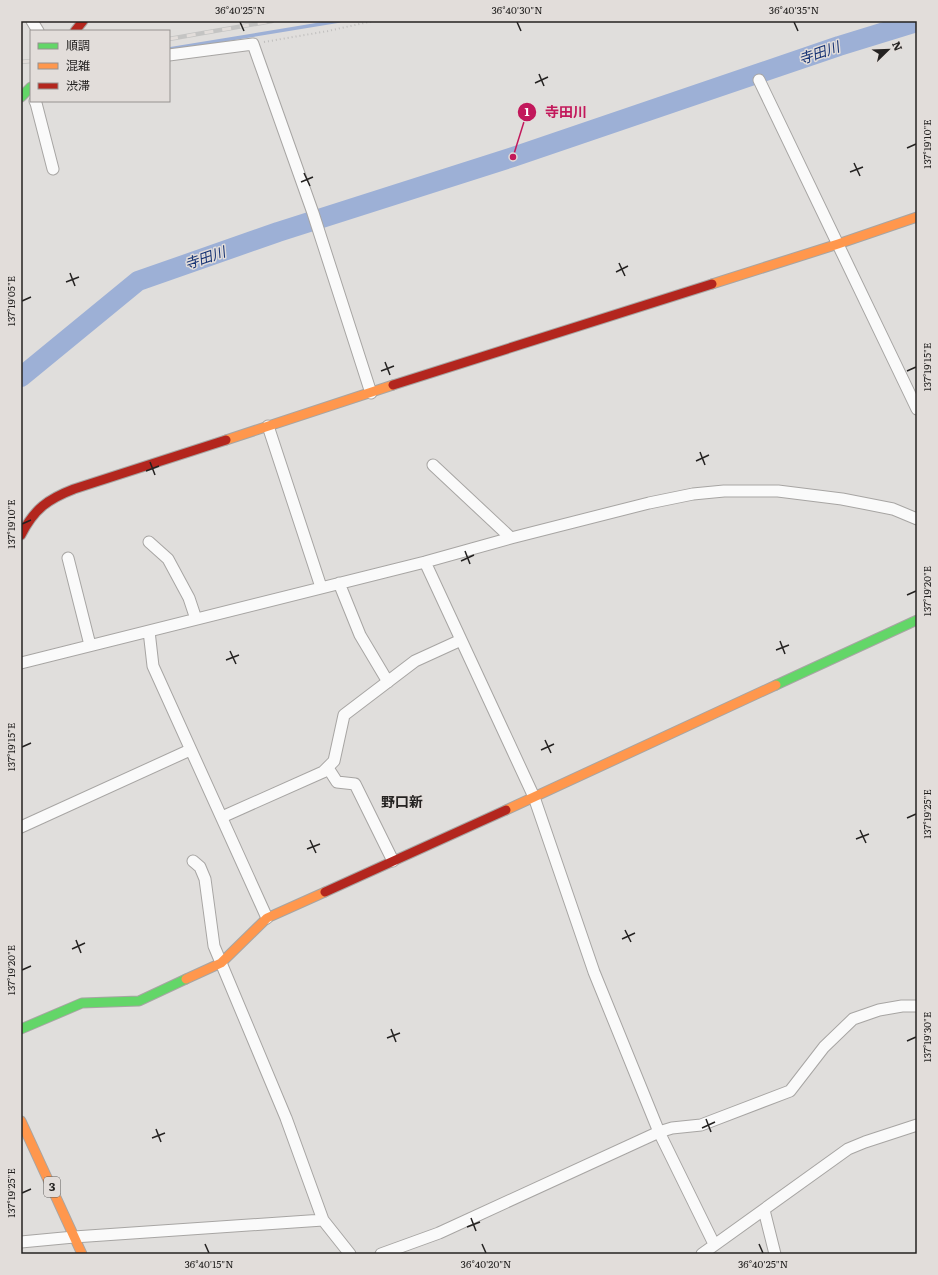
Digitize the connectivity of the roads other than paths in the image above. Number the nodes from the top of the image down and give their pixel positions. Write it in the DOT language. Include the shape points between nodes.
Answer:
graph roads {
  1 [pos="32,21"];
  2 [pos="83,21"];
  3 [pos="37,30"];
  4 [pos="76,30"];
  5 [pos="170,55"];
  6 [pos="759,80"];
  7 [pos="33,102"];
  8 [pos="53,169"];
  9 [pos="917,217"];
  10 [pos="838,244"];
  11 [pos="371,393"];
  12 [pos="917,409"];
  13 [pos="268,426"];
  14 [pos="433,465"];
  15 [pos="917,519"];
  16 [pos="21,535"];
  17 [pos="511,538"];
  18 [pos="149,542"];
  19 [pos="68,558"];
  20 [pos="425,562"];
  21 [pos="339,583"];
  22 [pos="321,587"];
  23 [pos="196,619"];
  24 [pos="917,620"];
  25 [pos="149,631"];
  26 [pos="461,640"];
  27 [pos="90,645"];
  28 [pos="21,663"];
  29 [pos="388,682"];
  30 [pos="190,750"];
  31 [pos="328,768"];
  32 [pos="534,797"];
  33 [pos="222,817"];
  34 [pos="21,827"];
  35 [pos="193,861"];
  36 [pos="393,861"];
  37 [pos="267,918"];
  38 [pos="221,963"];
  39 [pos="917,1006"];
  40 [pos="21,1029"];
  41 [pos="21,1121"];
  42 [pos="917,1125"];
  43 [pos="659,1132"];
  44 [pos="764,1210"];
  45 [pos="323,1220"];
  46 [pos="74,1237"];
  47 [pos="21,1242"];
  48 [pos="714,1244"];
  49 [pos="82,1254"];
  50 [pos="350,1254"];
  51 [pos="381,1254"];
  52 [pos="702,1254"];
  53 [pos="774,1254"];
  1 -- 3 [label="street"];
  2 -- 4 [label="street"];
  5 -- 11 [label="street" via="253,44 313,212"];
  6 -- 10 [label="street"];
  7 -- 8 [label="street"];
  9 -- 10 [label="street"];
  10 -- 11 [label="street"];
  10 -- 12 [label="street"];
  11 -- 13 [label="street"];
  13 -- 16 [label="street" via="51,498 42,504"];
  13 -- 22 [label="street"];
  14 -- 17 [label="street"];
  15 -- 17 [label="street" via="892,509 842,499 778,491 724,491 649,503"];
  17 -- 20 [label="street"];
  18 -- 23 [label="street" via="168,559 189,598"];
  19 -- 27 [label="street"];
  20 -- 21 [label="street"];
  20 -- 26 [label="street"];
  21 -- 22 [label="street"];
  21 -- 29 [label="street" via="360,635"];
  22 -- 23 [label="street"];
  23 -- 25 [label="street"];
  24 -- 32 [label="street"];
  25 -- 27 [label="street"];
  25 -- 30 [label="street" via="153,666"];
  26 -- 29 [label="street" via="415,661"];
  26 -- 32 [label="street"];
  27 -- 28 [label="street"];
  29 -- 31 [label="street" via="344,715 334,761"];
  30 -- 33 [label="street"];
  30 -- 34 [label="street"];
  31 -- 33 [label="street"];
  31 -- 36 [label="street" via="337,782 355,784"];
  32 -- 36 [label="street"];
  32 -- 43 [label="street" via="594,972"];
  33 -- 37 [label="street"];
  35 -- 38 [label="street" via="200,867 205,879 214,946"];
  36 -- 37 [label="street"];
  37 -- 38 [label="street"];
  38 -- 40 [label="street" via="139,1001 82,1003"];
  38 -- 45 [label="street" via="286,1118"];
  39 -- 43 [label="street" via="879,1010 853,1019 824,1047 790,1091 701,1125"];
  41 -- 46 [label="street, 3"];
  42 -- 44 [label="street" via="848,1149"];
  43 -- 48 [label="street"];
  43 -- 51 [label="street" via="439,1233"];
  44 -- 48 [label="street"];
  44 -- 53 [label="street"];
  45 -- 46 [label="street"];
  45 -- 50 [label="street"];
  46 -- 47 [label="street"];
  46 -- 49 [label="street, 3"];
  48 -- 52 [label="street"];
}
